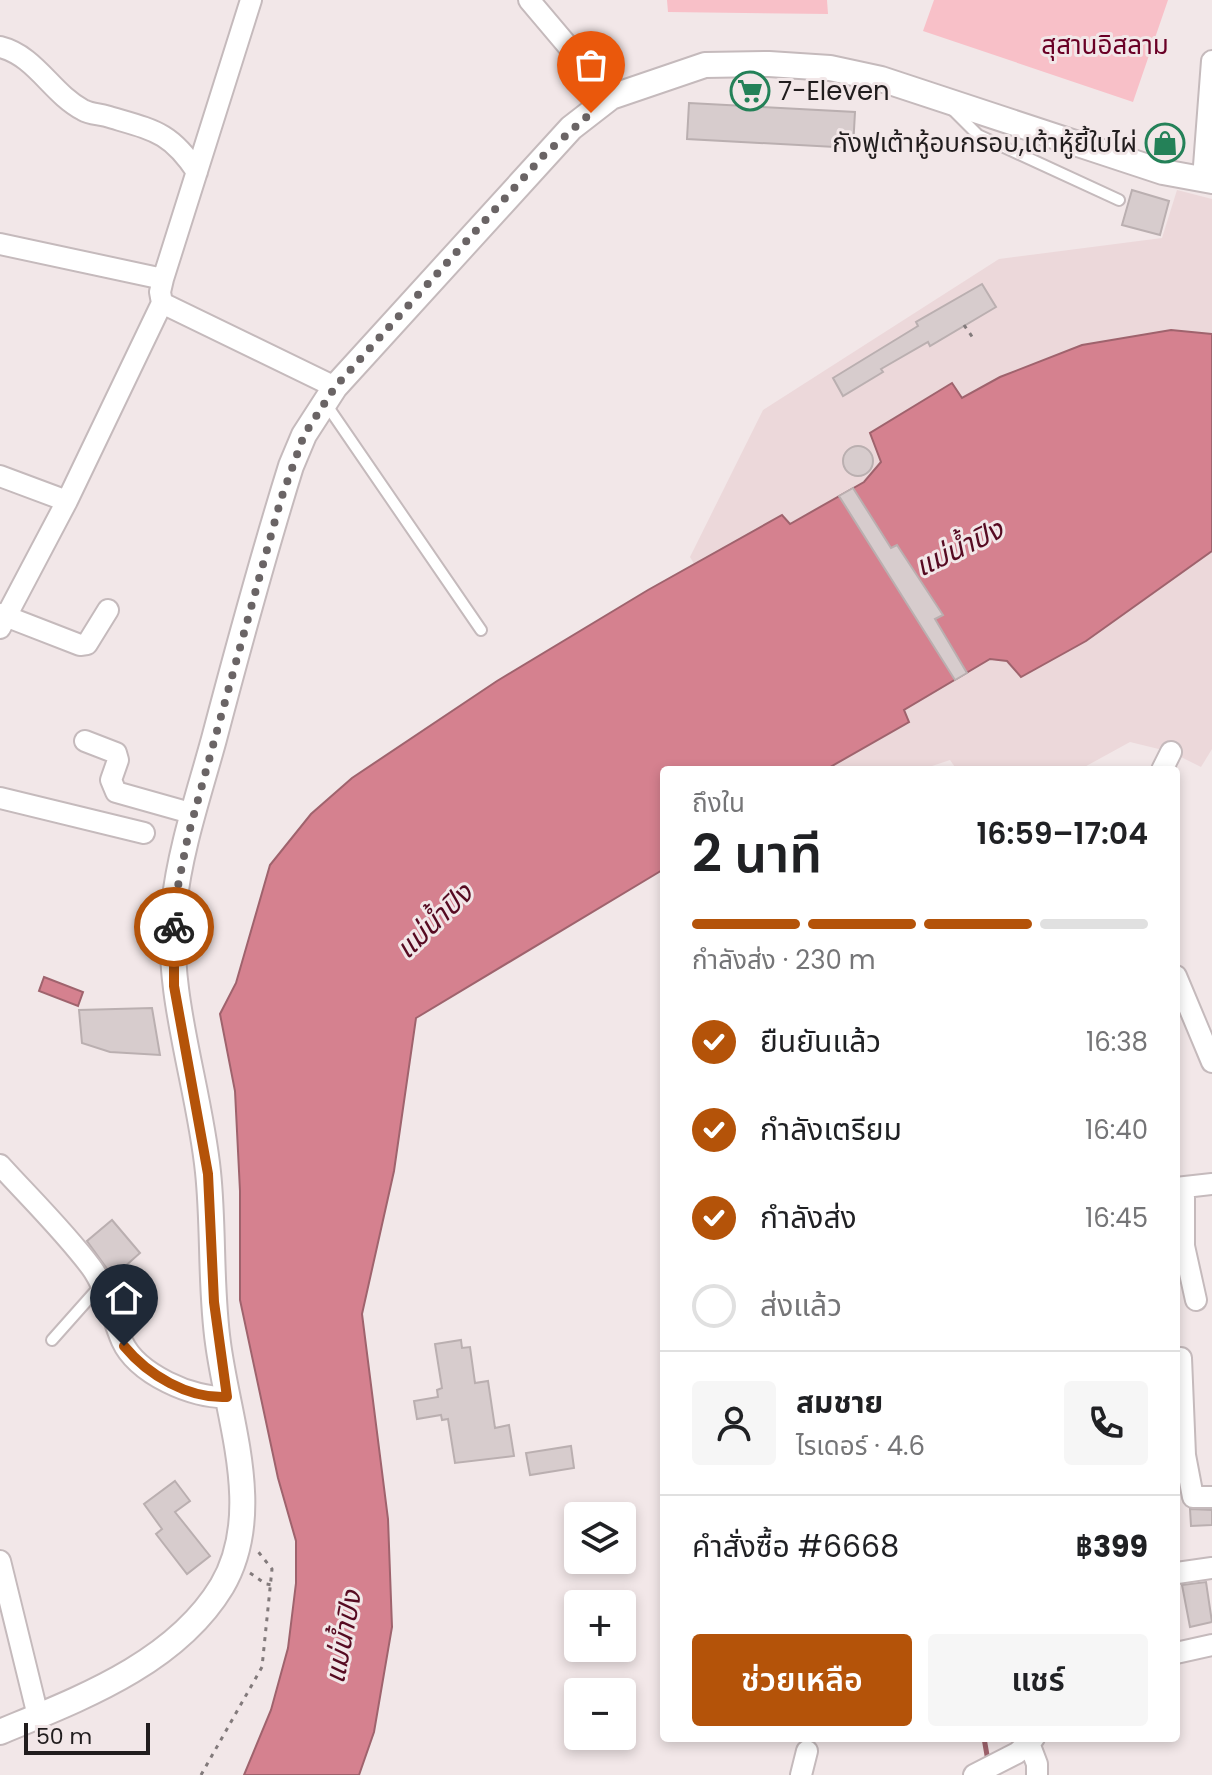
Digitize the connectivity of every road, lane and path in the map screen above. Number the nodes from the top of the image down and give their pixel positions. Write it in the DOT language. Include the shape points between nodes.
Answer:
graph roads {
  1 [pos="251,0"];
  2 [pos="529,0"];
  3 [pos="0,47"];
  4 [pos="1212,61"];
  5 [pos="611,97"];
  6 [pos="941,98"];
  7 [pos="197,172"];
  8 [pos="1207,180"];
  9 [pos="1119,200"];
  10 [pos="0,244"];
  11 [pos="163,279"];
  12 [pos="162,303"];
  13 [pos="964,325"];
  14 [pos="973,338"];
  15 [pos="330,395"];
  16 [pos="0,476"];
  17 [pos="67,501"];
  18 [pos="108,610"];
  19 [pos="2,619"];
  20 [pos="481,630"];
  21 [pos="85,741"];
  22 [pos="0,798"];
  23 [pos="194,814"];
  24 [pos="144,833"];
  25 [pos="1180,986"];
  26 [pos="1212,1062"];
  27 [pos="0,1165"];
  28 [pos="1212,1184"];
  29 [pos="1180,1187"];
  30 [pos="100,1286"];
  31 [pos="1196,1300"];
  32 [pos="52,1340"];
  33 [pos="1181,1358"];
  34 [pos="227,1397"];
  35 [pos="1212,1497"];
  36 [pos="256,1549"];
  37 [pos="0,1561"];
  38 [pos="1212,1570"];
  39 [pos="1180,1573"];
  40 [pos="266,1582"];
  41 [pos="273,1585"];
  42 [pos="1212,1645"];
  43 [pos="1180,1652"];
  44 [pos="38,1716"];
  45 [pos="0,1732"];
  46 [pos="1029,1742"];
  47 [pos="1032,1742"];
  48 [pos="807,1751"];
  49 [pos="982,1771"];
  50 [pos="201,1775"];
  51 [pos="801,1775"];
  52 [pos="1037,1775"];
  1 -- 7 [label="street"];
  2 -- 5 [label="street"];
  3 -- 7 [label="street" via="35,65 61,95 85,111 167,135"];
  4 -- 8 [label="street"];
  5 -- 6 [label="street" via="705,65 769,64 864,74"];
  5 -- 15 [label="street" via="553,146"];
  6 -- 8 [label="street" via="1163,172"];
  6 -- 9 [label="lane" via="978,135"];
  7 -- 11 [label="street"];
  10 -- 11 [label="street"];
  11 -- 12 [label="street"];
  12 -- 15 [label="street"];
  12 -- 17 [label="street"];
  13 -- 14 [label="path"];
  15 -- 20 [label="lane"];
  15 -- 23 [label="street" via="291,466"];
  16 -- 17 [label="street"];
  17 -- 19 [label="street"];
  18 -- 19 [label="street" via="87,644 80,645"];
  21 -- 23 [label="street" via="116,753 111,780 116,792"];
  22 -- 24 [label="street"];
  23 -- 34 [label="street" via="174,906 174,986 208,1174 214,1302"];
  25 -- 26 [label="street"];
  27 -- 30 [label="street" via="94,1269"];
  28 -- 29 [label="street"];
  29 -- 31 [label="street" via="1184,1246"];
  30 -- 32 [label="lane"];
  30 -- 34 [label="street" via="124,1346 137,1362 177,1387 208,1398"];
  33 -- 35 [label="street" via="1185,1455 1193,1497"];
  34 -- 44 [label="street" via="243,1494 242,1527 221,1586 199,1615 134,1670"];
  36 -- 41 [label="path" via="272,1569"];
  37 -- 44 [label="street"];
  38 -- 39 [label="street"];
  40 -- 41 [label="path"];
  41 -- 50 [label="path" via="262,1667"];
  42 -- 43 [label="street"];
  44 -- 45 [label="street"];
  46 -- 49 [label="street"];
  47 -- 52 [label="street"];
  48 -- 51 [label="street"];
}
